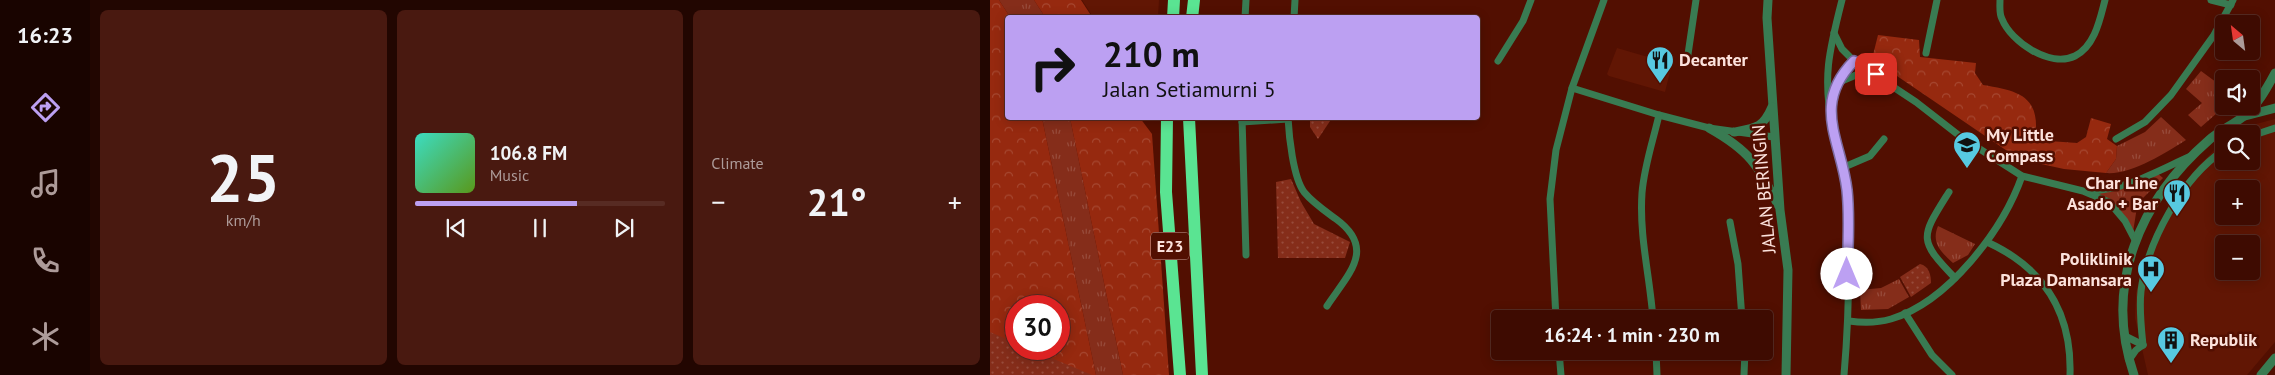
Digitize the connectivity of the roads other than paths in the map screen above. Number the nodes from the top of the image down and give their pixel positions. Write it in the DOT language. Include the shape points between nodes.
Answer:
graph roads {
  1 [pos="1174,0"];
  2 [pos="1194,0"];
  3 [pos="1246,0"];
  4 [pos="1295,0"];
  5 [pos="1531,0"];
  6 [pos="1604,0"];
  7 [pos="1696,0"];
  8 [pos="1768,0"];
  9 [pos="1842,0"];
  10 [pos="1937,0"];
  11 [pos="2000,0"];
  12 [pos="2105,0"];
  13 [pos="2211,0"];
  14 [pos="2232,2"];
  15 [pos="1173,15"];
  16 [pos="1192,15"];
  17 [pos="1245,15"];
  18 [pos="1294,15"];
  19 [pos="1834,33"];
  20 [pos="1926,53"];
  21 [pos="1498,60"];
  22 [pos="1854,61"];
  23 [pos="1687,62"];
  24 [pos="2275,73"];
  25 [pos="1876,74"];
  26 [pos="1837,84"];
  27 [pos="1572,88"];
  28 [pos="1773,104"];
  29 [pos="2275,108"];
  30 [pos="1830,110"];
  31 [pos="1660,115"];
  32 [pos="2245,116"];
  33 [pos="1167,120"];
  34 [pos="1189,120"];
  35 [pos="1242,120"];
  36 [pos="1288,120"];
  37 [pos="1709,128"];
  38 [pos="2275,128"];
  39 [pos="1734,132"];
  40 [pos="2260,133"];
  41 [pos="1774,137"];
  42 [pos="1884,139"];
  43 [pos="2116,139"];
  44 [pos="2193,155"];
  45 [pos="2215,157"];
  46 [pos="1842,168"];
  47 [pos="2022,176"];
  48 [pos="2083,191"];
  49 [pos="1949,192"];
  50 [pos="1780,210"];
  51 [pos="1730,222"];
  52 [pos="1987,242"];
  53 [pos="2136,242"];
  54 [pos="1246,255"];
  55 [pos="1954,278"];
  56 [pos="1327,306"];
  57 [pos="1556,310"];
  58 [pos="1652,310"];
  59 [pos="1741,310"];
  60 [pos="1905,313"];
  61 [pos="1849,321"];
  62 [pos="2124,336"];
  63 [pos="2144,345"];
  64 [pos="2275,358"];
  65 [pos="1560,360"];
  66 [pos="1657,360"];
  67 [pos="1745,360"];
  68 [pos="2130,360"];
  69 [pos="1180,375"];
  70 [pos="1202,375"];
  71 [pos="1561,375"];
  72 [pos="1658,375"];
  73 [pos="1744,375"];
  74 [pos="1786,375"];
  75 [pos="1844,375"];
  76 [pos="1952,375"];
  77 [pos="2070,375"];
  78 [pos="2134,375"];
  79 [pos="2260,375"];
  1 -- 15 [label="highway"];
  2 -- 16 [label="highway"];
  3 -- 17 [label="street"];
  4 -- 18 [label="street"];
  5 -- 21 [label="street"];
  6 -- 27 [label="street"];
  7 -- 23 [label="street"];
  8 -- 28 [label="street, JALAN BERINGIN"];
  9 -- 19 [label="street"];
  10 -- 20 [label="street"];
  11 -- 12 [label="street" via="2001,18 2019,42 2034,52 2057,58 2074,56 2086,46 2095,34"];
  13 -- 14 [label="street"];
  14 -- 43 [label="street" via="2214,35 2171,95 2146,122"];
  19 -- 22 [label="street"];
  19 -- 30 [label="street" via="1826,74"];
  22 -- 25 [label="street"];
  22 -- 26 [label="street"];
  24 -- 32 [label="street"];
  25 -- 26 [label="street" via="1856,75"];
  25 -- 47 [label="street" via="1961,137"];
  26 -- 30 [label="street"];
  27 -- 31 [label="street"];
  27 -- 57 [label="street" via="1556,150 1550,200"];
  28 -- 39 [label="street" via="1766,119 1756,128"];
  28 -- 41 [label="street, JALAN BERINGIN"];
  29 -- 32 [label="street"];
  30 -- 46 [label="street"];
  31 -- 37 [label="street"];
  31 -- 58 [label="street" via="1642,194 1644,256"];
  32 -- 44 [label="street" via="2210,139"];
  33 -- 69 [label="highway, E23" via="1166,192"];
  34 -- 70 [label="highway, E23"];
  35 -- 54 [label="street"];
  36 -- 56 [label="street" via="1298,180 1303,191 1356,238 1354,266"];
  37 -- 39 [label="street"];
  37 -- 50 [label="street" via="1735,142 1759,168"];
  38 -- 40 [label="street"];
  39 -- 41 [label="street"];
  41 -- 50 [label="street, JALAN BERINGIN"];
  42 -- 46 [label="street" via="1870,156"];
  44 -- 48 [label="street" via="2134,182"];
  44 -- 53 [label="street" via="2166,185"];
  45 -- 63 [label="street" via="2177,201 2156,238 2142,288 2140,316"];
  46 -- 61 [label="street" via="1847,192"];
  47 -- 48 [label="street"];
  47 -- 52 [label="street"];
  48 -- 53 [label="street" via="2108,202 2126,221"];
  49 -- 55 [label="street" via="1926,236 1930,251"];
  50 -- 74 [label="street, JALAN BERINGIN" via="1788,270"];
  51 -- 59 [label="street" via="1738,264"];
  52 -- 55 [label="street"];
  52 -- 77 [label="street" via="2018,259 2049,290 2070,343"];
  53 -- 62 [label="street" via="2122,290"];
  55 -- 60 [label="street" via="1931,298"];
  60 -- 61 [label="street" via="1877,322"];
  60 -- 76 [label="street" via="1932,355"];
  61 -- 75 [label="street"];
  62 -- 63 [label="street"];
  62 -- 68 [label="street"];
  63 -- 68 [label="street"];
  64 -- 79 [label="street"];
  65 -- 71 [label="street"];
  66 -- 72 [label="street"];
  67 -- 73 [label="street"];
  68 -- 78 [label="street"];
}
